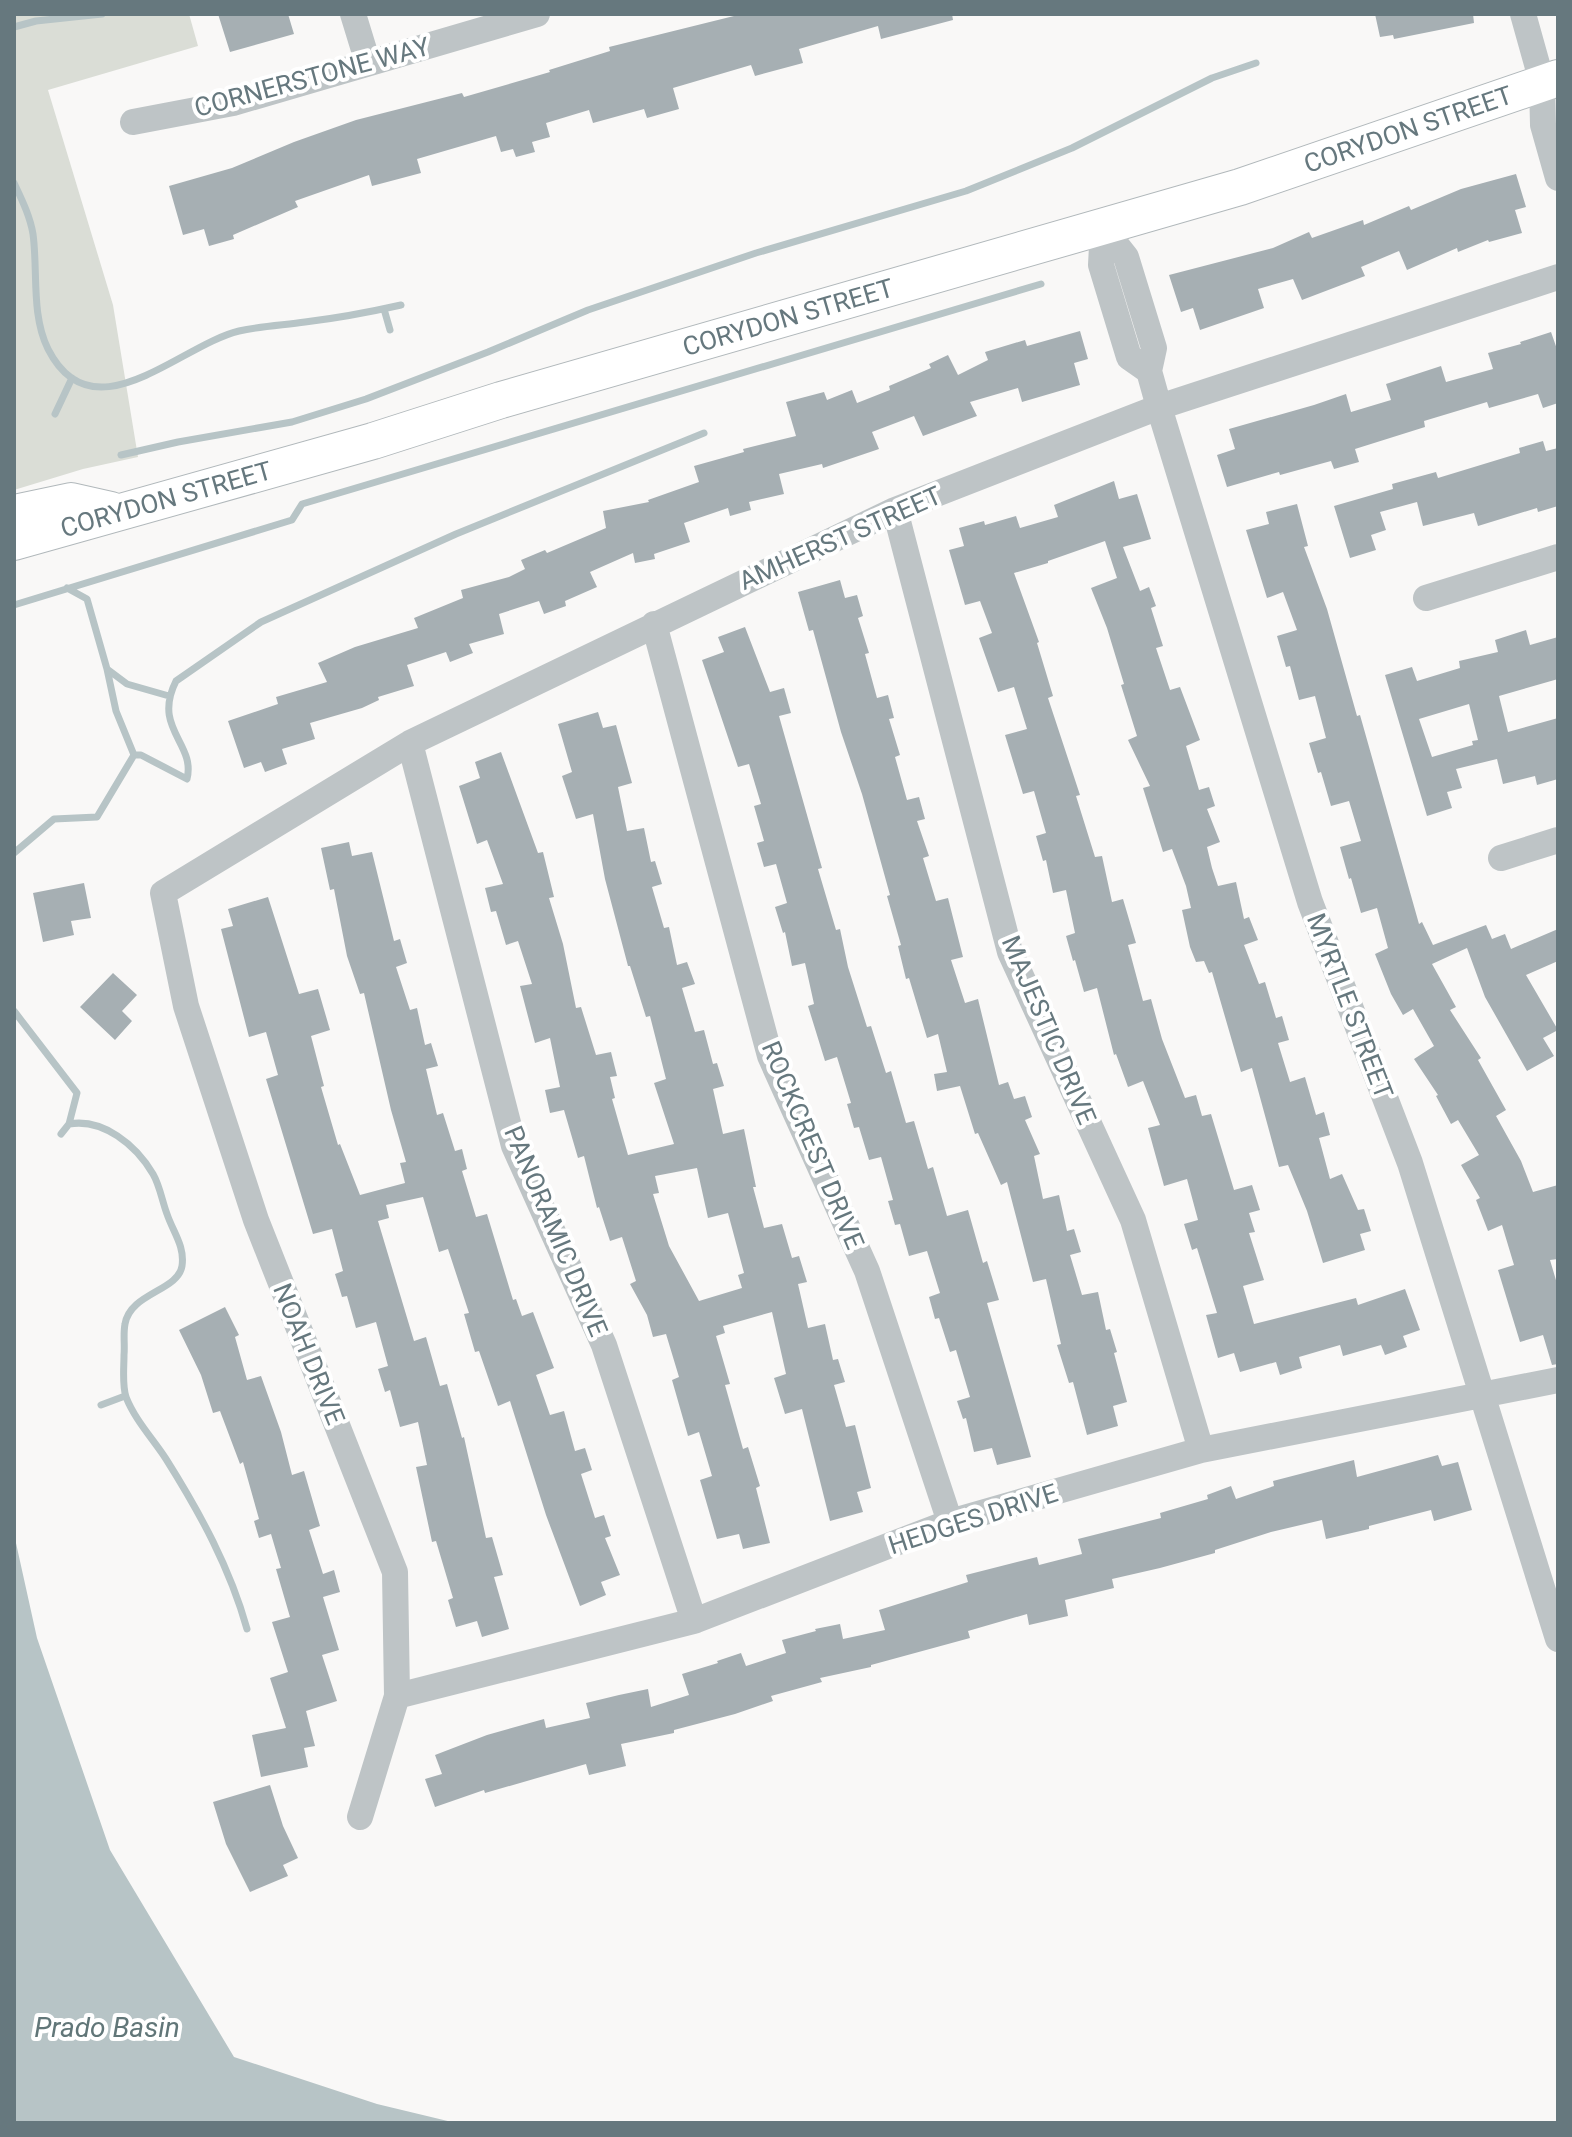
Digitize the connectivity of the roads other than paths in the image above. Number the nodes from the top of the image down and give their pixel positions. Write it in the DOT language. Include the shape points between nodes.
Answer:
graph roads {
  1 [pos="353,14"];
  2 [pos="537,14"];
  3 [pos="1523,14"];
  4 [pos="368,63"];
  5 [pos="1553,90"];
  6 [pos="133,122"];
  7 [pos="1558,178"];
  8 [pos="1103,228"];
  9 [pos="1558,277"];
  10 [pos="1159,407"];
  11 [pos="895,510"];
  12 [pos="120,512"];
  13 [pos="14,513"];
  14 [pos="14,542"];
  15 [pos="1558,557"];
  16 [pos="1426,598"];
  17 [pos="654,624"];
  18 [pos="410,743"];
  19 [pos="1558,840"];
  20 [pos="1501,858"];
  21 [pos="163,893"];
  22 [pos="1558,1380"];
  23 [pos="1483,1394"];
  24 [pos="1201,1450"];
  25 [pos="950,1522"];
  26 [pos="694,1621"];
  27 [pos="1558,1639"];
  28 [pos="397,1696"];
  29 [pos="360,1817"];
  1 -- 4 [label="street"];
  2 -- 4 [label="street, CORNERSTONE WAY"];
  3 -- 5 [label="street"];
  4 -- 6 [label="street, CORNERSTONE WAY" via="233,103"];
  5 -- 7 [label="street" via="1543,125"];
  5 -- 8 [label="main road, CORYDON STREET"];
  8 -- 10 [label="street, MYRTLE STREET" via="1101,265 1129,357 1149,371"];
  8 -- 12 [label="main road, CORYDON STREET"];
  9 -- 10 [label="street, AMHERST STREET"];
  10 -- 11 [label="street, AMHERST STREET"];
  10 -- 23 [label="street, MYRTLE STREET" via="1310,902 1410,1163"];
  11 -- 17 [label="street, AMHERST STREET"];
  11 -- 24 [label="street, MAJESTIC DRIVE" via="1010,952 1133,1220"];
  12 -- 13 [label="main road" via="71,501"];
  12 -- 14 [label="main road, CORYDON STREET"];
  15 -- 16 [label="street"];
  17 -- 18 [label="street, AMHERST STREET"];
  17 -- 25 [label="street, ROCKCREST DRIVE" via="770,1056 867,1271"];
  18 -- 21 [label="street, AMHERST STREET"];
  18 -- 26 [label="street, PANORAMIC DRIVE" via="514,1146 604,1345"];
  19 -- 20 [label="street"];
  21 -- 28 [label="street, NOAH DRIVE" via="186,1006 256,1220 395,1572"];
  22 -- 23 [label="street, HEDGES DRIVE"];
  23 -- 24 [label="street, HEDGES DRIVE"];
  23 -- 27 [label="street, MYRTLE STREET"];
  24 -- 25 [label="street, HEDGES DRIVE"];
  25 -- 26 [label="street, HEDGES DRIVE"];
  26 -- 28 [label="street, HEDGES DRIVE"];
  28 -- 29 [label="street, NOAH DRIVE"];
}
